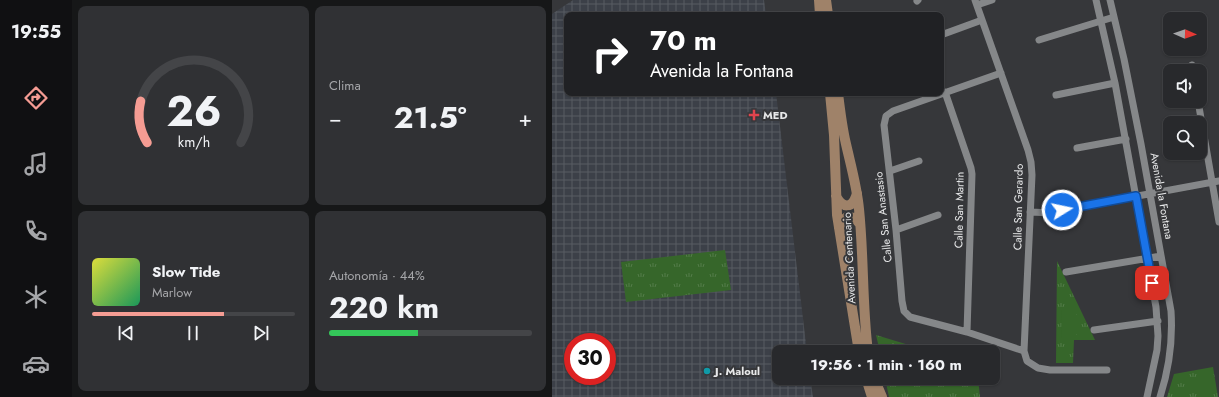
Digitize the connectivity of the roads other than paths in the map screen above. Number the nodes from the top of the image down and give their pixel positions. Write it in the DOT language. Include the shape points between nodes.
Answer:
graph roads {
  1 [pos="819,0"];
  2 [pos="826,0"];
  3 [pos="992,0"];
  4 [pos="1096,0"];
  5 [pos="1110,0"];
  6 [pos="976,3"];
  7 [pos="820,12"];
  8 [pos="828,12"];
  9 [pos="1114,17"];
  10 [pos="982,20"];
  11 [pos="1101,22"];
  12 [pos="944,34"];
  13 [pos="1039,40"];
  14 [pos="1001,73"];
  15 [pos="1115,83"];
  16 [pos="945,92"];
  17 [pos="1056,94"];
  18 [pos="830,96"];
  19 [pos="838,96"];
  20 [pos="934,96"];
  21 [pos="1199,108"];
  22 [pos="1126,139"];
  23 [pos="1077,148"];
  24 [pos="919,161"];
  25 [pos="890,171"];
  26 [pos="1215,182"];
  27 [pos="857,193"];
  28 [pos="1150,194"];
  29 [pos="836,196"];
  30 [pos="1136,196"];
  31 [pos="1062,210"];
  32 [pos="1030,212"];
  33 [pos="1054,213"];
  34 [pos="938,215"];
  35 [pos="1219,222"];
  36 [pos="860,224"];
  37 [pos="839,228"];
  38 [pos="896,230"];
  39 [pos="1161,256"];
  40 [pos="1148,259"];
  41 [pos="1066,272"];
  42 [pos="1158,321"];
  43 [pos="1094,330"];
  44 [pos="967,332"];
  45 [pos="859,345"];
  46 [pos="867,345"];
  47 [pos="1024,352"];
  48 [pos="1107,370"];
  49 [pos="868,385"];
  50 [pos="877,385"];
  51 [pos="872,397"];
  52 [pos="882,397"];
  53 [pos="1147,397"];
  54 [pos="1160,397"];
  1 -- 7 [label="main road"];
  2 -- 8 [label="main road"];
  3 -- 6 [label="street"];
  4 -- 11 [label="street"];
  5 -- 9 [label="street, Avenida la Fontana"];
  6 -- 10 [label="street, Calle San Gerardo"];
  9 -- 11 [label="street"];
  9 -- 28 [label="street, Avenida la Fontana"];
  10 -- 12 [label="street"];
  10 -- 14 [label="street, Calle San Gerardo"];
  11 -- 13 [label="street"];
  11 -- 15 [label="street"];
  14 -- 16 [label="street, Calle San Anastasio"];
  14 -- 32 [label="street, Calle San Gerardo" via="1031,162"];
  15 -- 17 [label="street"];
  15 -- 22 [label="street"];
  16 -- 44 [label="street, Calle San Martin" via="972,174"];
  18 -- 29 [label="main road, Avenida Centenario"];
  19 -- 27 [label="main road, Avenida Centenario" via="841,122"];
  20 -- 25 [label="street, Calle San Anastasio" via="886,116 884,124"];
  21 -- 26 [label="street"];
  22 -- 23 [label="street"];
  22 -- 30 [label="street"];
  24 -- 25 [label="street"];
  25 -- 38 [label="street, Calle San Anastasio"];
  26 -- 28 [label="street"];
  26 -- 35 [label="street"];
  27 -- 29 [label="main road" via="855,200 849,205 843,205"];
  27 -- 36 [label="main road, Avenida Centenario"];
  28 -- 30 [label="street"];
  28 -- 39 [label="street, Avenida la Fontana"];
  29 -- 37 [label="main road, Avenida Centenario"];
  30 -- 31 [label="street"];
  30 -- 40 [label="street"];
  32 -- 33 [label="street"];
  32 -- 47 [label="street, Calle San Gerardo"];
  34 -- 38 [label="street"];
  36 -- 37 [label="main road" via="856,218 847,217"];
  36 -- 46 [label="main road, Avenida Centenario"];
  37 -- 45 [label="main road, Avenida Centenario"];
  38 -- 44 [label="street, Calle San Anastasio" via="904,311 910,317"];
  39 -- 40 [label="street"];
  39 -- 54 [label="street, Avenida la Fontana" via="1172,329 1169,363"];
  40 -- 41 [label="street"];
  40 -- 42 [label="street"];
  42 -- 43 [label="street"];
  42 -- 53 [label="street" via="1158,350"];
  44 -- 47 [label="street, Calle San Anastasio"];
  47 -- 48 [label="street" via="1027,360 1038,368"];
  49 -- 51 [label="main road"];
  50 -- 52 [label="main road"];
}
